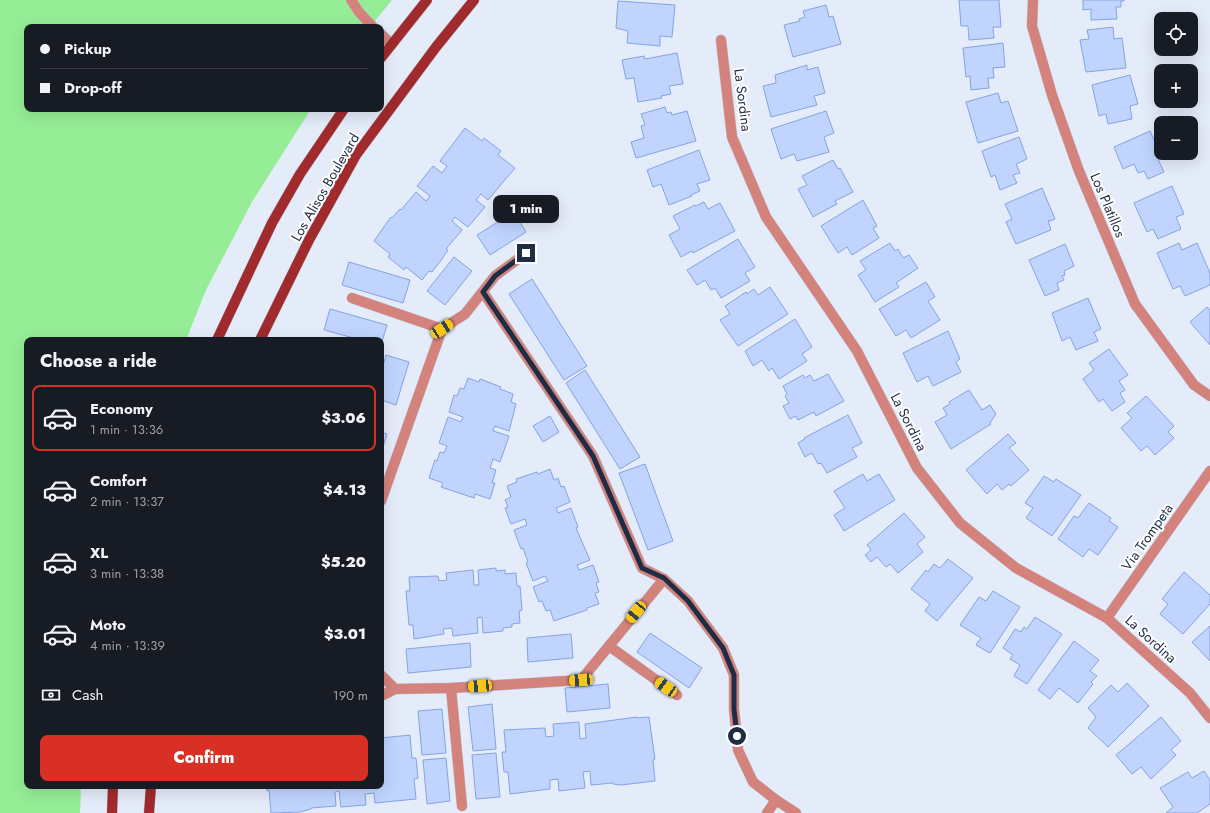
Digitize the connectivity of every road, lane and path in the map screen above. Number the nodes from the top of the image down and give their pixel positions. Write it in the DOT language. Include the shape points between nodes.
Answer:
graph roads {
  1 [pos="351,0"];
  2 [pos="427,0"];
  3 [pos="474,0"];
  4 [pos="1033,0"];
  5 [pos="370,24"];
  6 [pos="384,37"];
  7 [pos="721,40"];
  8 [pos="391,44"];
  9 [pos="384,54"];
  10 [pos="342,112"];
  11 [pos="526,253"];
  12 [pos="483,292"];
  13 [pos="352,298"];
  14 [pos="442,329"];
  15 [pos="218,337"];
  16 [pos="261,337"];
  17 [pos="1210,396"];
  18 [pos="1210,471"];
  19 [pos="384,493"];
  20 [pos="664,578"];
  21 [pos="1107,618"];
  22 [pos="609,646"];
  23 [pos="384,678"];
  24 [pos="451,688"];
  25 [pos="395,689"];
  26 [pos="384,694"];
  27 [pos="677,695"];
  28 [pos="1210,718"];
  29 [pos="113,789"];
  30 [pos="151,789"];
  31 [pos="776,800"];
  32 [pos="462,806"];
  33 [pos="112,813"];
  34 [pos="150,813"];
  35 [pos="767,813"];
  36 [pos="796,813"];
  1 -- 5 [label="street"];
  2 -- 8 [label="main road"];
  3 -- 16 [label="main road, Los Alisos Boulevard" via="436,46 356,155 309,240"];
  4 -- 17 [label="street, Los Platillos" via="1032,26 1052,95 1079,172 1135,304 1194,385"];
  6 -- 8 [label="street"];
  7 -- 21 [label="street, La Sordina" via="732,137 766,217 857,351 917,468 960,523 1016,568"];
  8 -- 9 [label="main road"];
  10 -- 15 [label="main road, Los Alisos Boulevard" via="300,174 272,223"];
  11 -- 12 [label="street" via="495,276"];
  12 -- 14 [label="street" via="464,314"];
  12 -- 20 [label="street" via="593,456 642,568"];
  13 -- 14 [label="street"];
  14 -- 19 [label="street"];
  18 -- 21 [label="street, Via Trompeta"];
  20 -- 22 [label="street"];
  20 -- 31 [label="street" via="688,601 723,648 734,675 738,750 754,782"];
  21 -- 28 [label="street, La Sordina" via="1190,692"];
  22 -- 24 [label="street" via="581,680"];
  22 -- 27 [label="street"];
  23 -- 25 [label="street"];
  24 -- 25 [label="street"];
  24 -- 32 [label="street"];
  25 -- 26 [label="street"];
  29 -- 33 [label="main road"];
  30 -- 34 [label="main road"];
  31 -- 35 [label="street"];
  31 -- 36 [label="street"];
}
